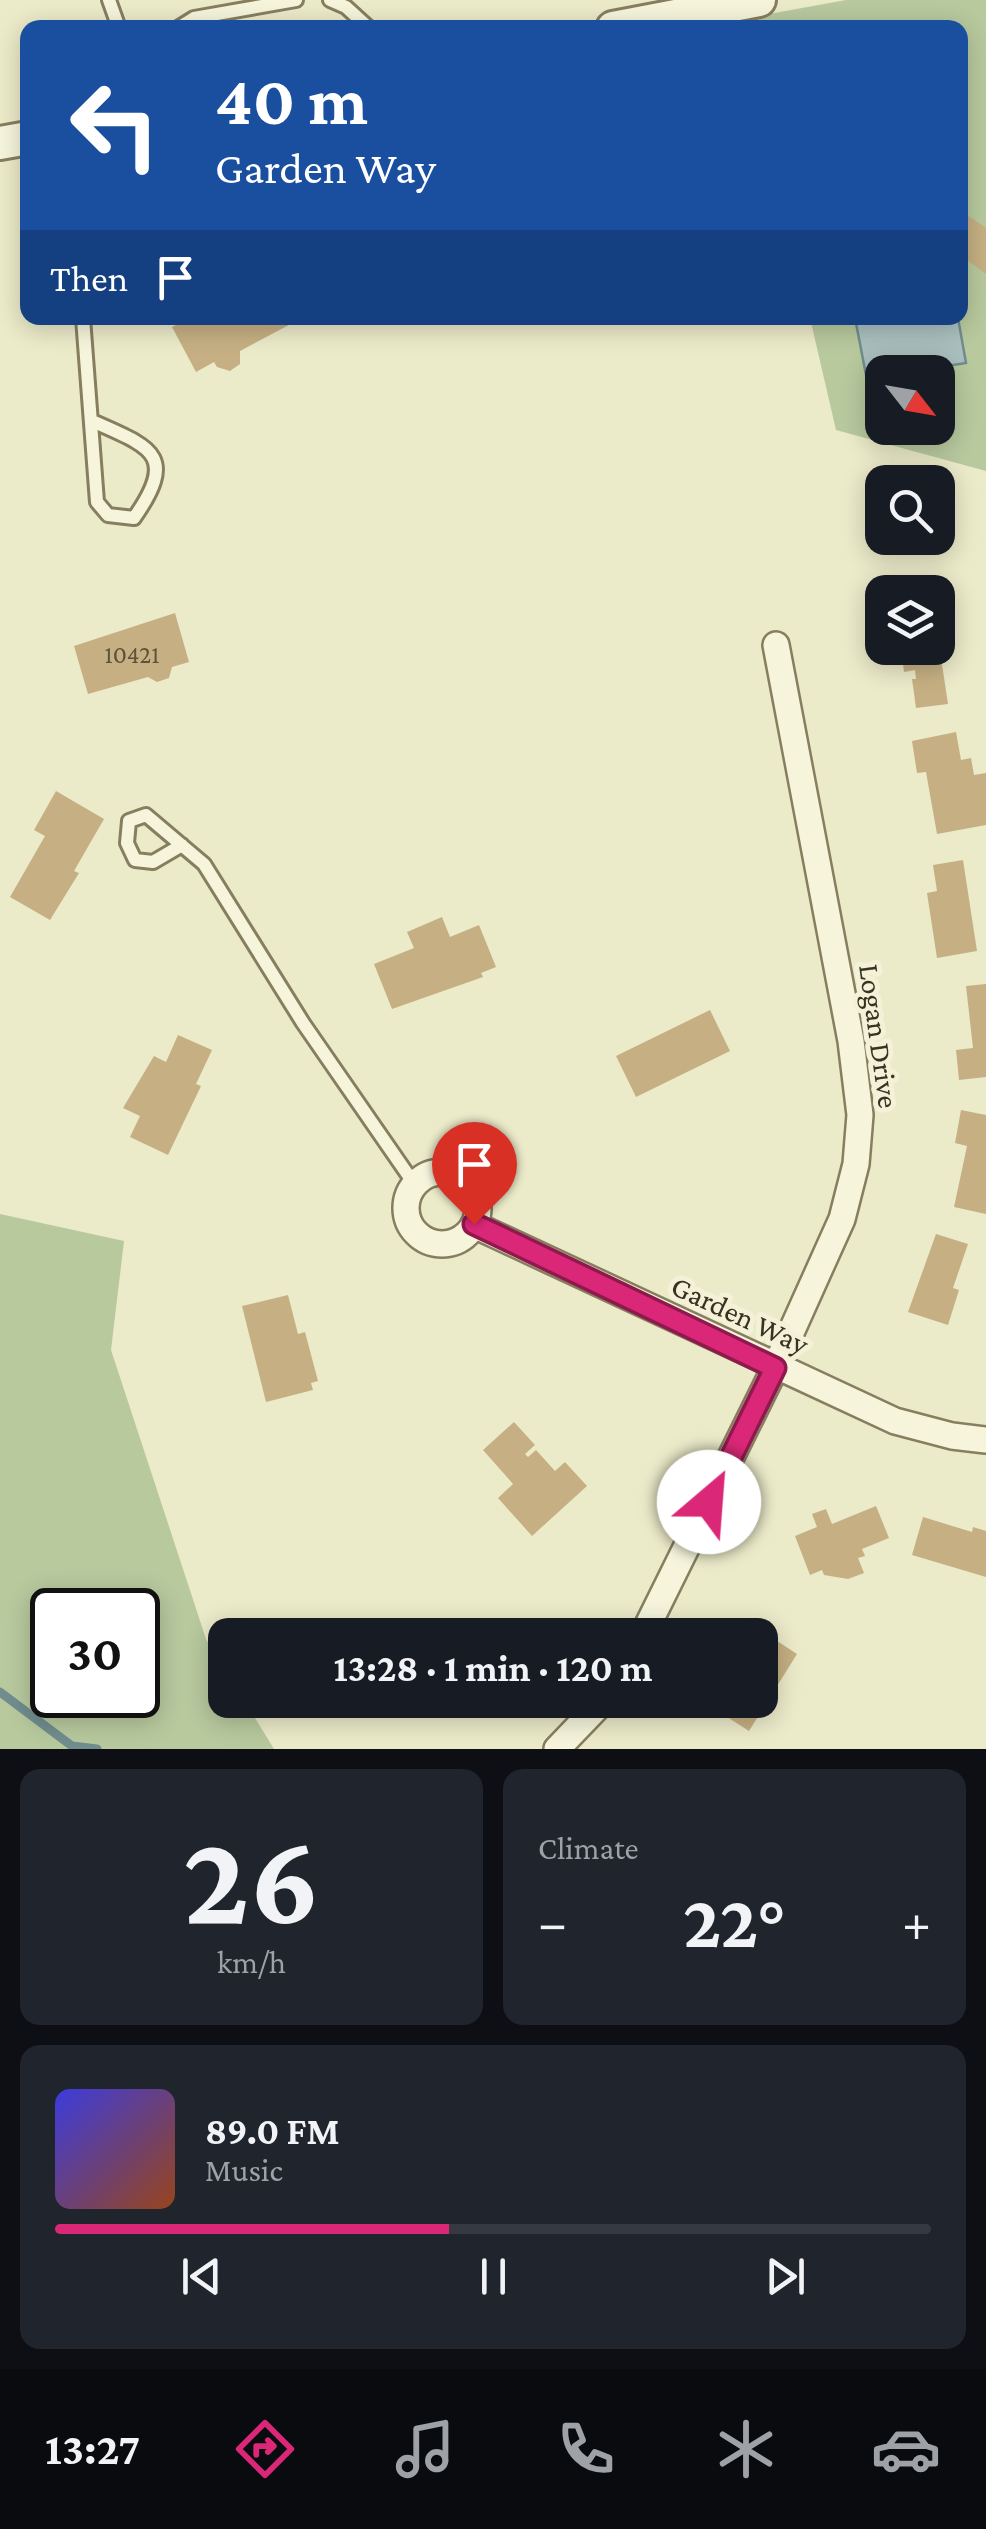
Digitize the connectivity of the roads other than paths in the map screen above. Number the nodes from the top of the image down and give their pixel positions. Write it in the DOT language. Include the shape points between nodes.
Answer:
graph roads {
  1 [pos="296,0"];
  2 [pos="330,0"];
  3 [pos="759,0"];
  4 [pos="190,20"];
  5 [pos="361,20"];
  6 [pos="636,20"];
  7 [pos="84,325"];
  8 [pos="92,421"];
  9 [pos="776,645"];
  10 [pos="182,845"];
  11 [pos="415,1184"];
  12 [pos="474,1224"];
  13 [pos="775,1368"];
  14 [pos="986,1440"];
  15 [pos="651,1618"];
  16 [pos="587,1718"];
  17 [pos="557,1749"];
  1 -- 4 [label="lane"];
  2 -- 5 [label="lane"];
  3 -- 6 [label="street"];
  7 -- 8 [label="lane"];
  8 -- 8 [label="lane" via="97,502 108,514 134,518 153,491 156,464 147,446"];
  9 -- 13 [label="street, Logan Drive" via="852,1041 860,1115 842,1219"];
  10 -- 10 [label="lane" via="146,814 129,821 127,843 135,860 153,862"];
  10 -- 11 [label="lane" via="204,864"];
  11 -- 12 [label="street" via="434,1172 457,1175 478,1202"];
  11 -- 12 [label="street" via="406,1206 422,1237 444,1243"];
  12 -- 13 [label="street, Garden Way"];
  13 -- 14 [label="street, Garden Way" via="895,1421"];
  13 -- 15 [label="street, Logan Drive"];
  16 -- 17 [label="street"];
}
